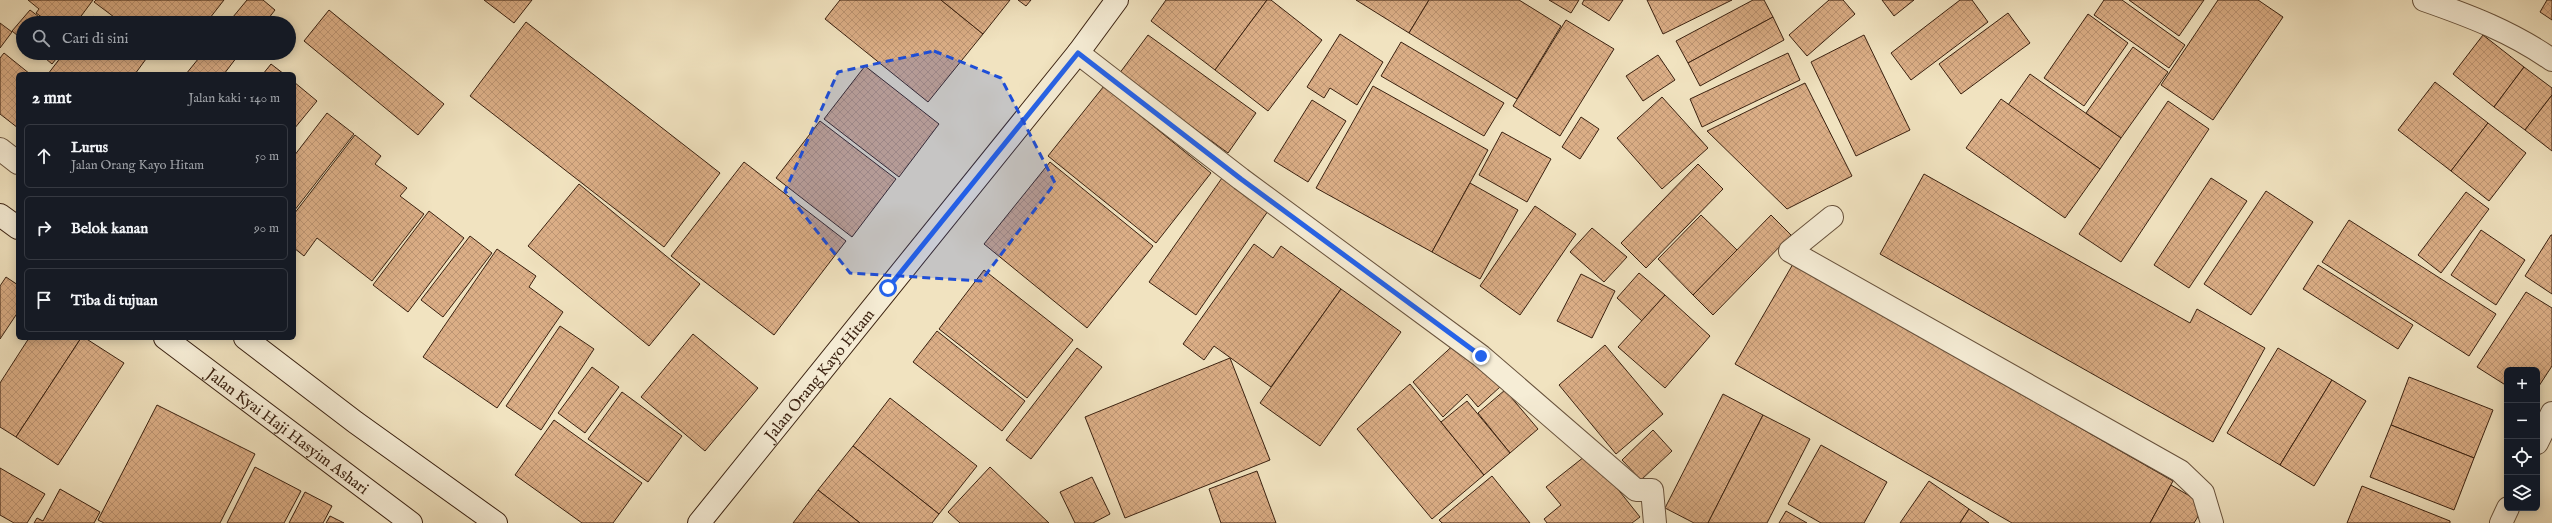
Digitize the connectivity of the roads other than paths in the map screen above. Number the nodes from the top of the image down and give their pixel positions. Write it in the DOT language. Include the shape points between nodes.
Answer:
graph roads {
  1 [pos="1117,0"];
  2 [pos="2424,0"];
  3 [pos="1078,53"];
  4 [pos="2552,60"];
  5 [pos="0,149"];
  6 [pos="16,161"];
  7 [pos="0,215"];
  8 [pos="1832,217"];
  9 [pos="16,227"];
  10 [pos="168,340"];
  11 [pos="248,340"];
  12 [pos="2552,413"];
  13 [pos="2539,439"];
  14 [pos="2507,511"];
  15 [pos="411,523"];
  16 [pos="496,523"];
  17 [pos="699,523"];
  18 [pos="1655,523"];
  19 [pos="2212,523"];
  20 [pos="2501,523"];
  1 -- 3 [label="street, Jalan Orang Kayo Hitam"];
  2 -- 4 [label="street" via="2483,20 2525,40"];
  3 -- 17 [label="street, Jalan Orang Kayo Hitam"];
  3 -- 18 [label="street" via="1241,179 1481,356 1636,490 1652,490"];
  5 -- 6 [label="street"];
  7 -- 9 [label="street"];
  8 -- 19 [label="street" via="1790,251 2180,470 2203,493"];
  10 -- 15 [label="street, Jalan Kyai Haji Hasyim Ashari"];
  11 -- 16 [label="street" via="355,422"];
  12 -- 13 [label="street"];
  14 -- 20 [label="street"];
}
